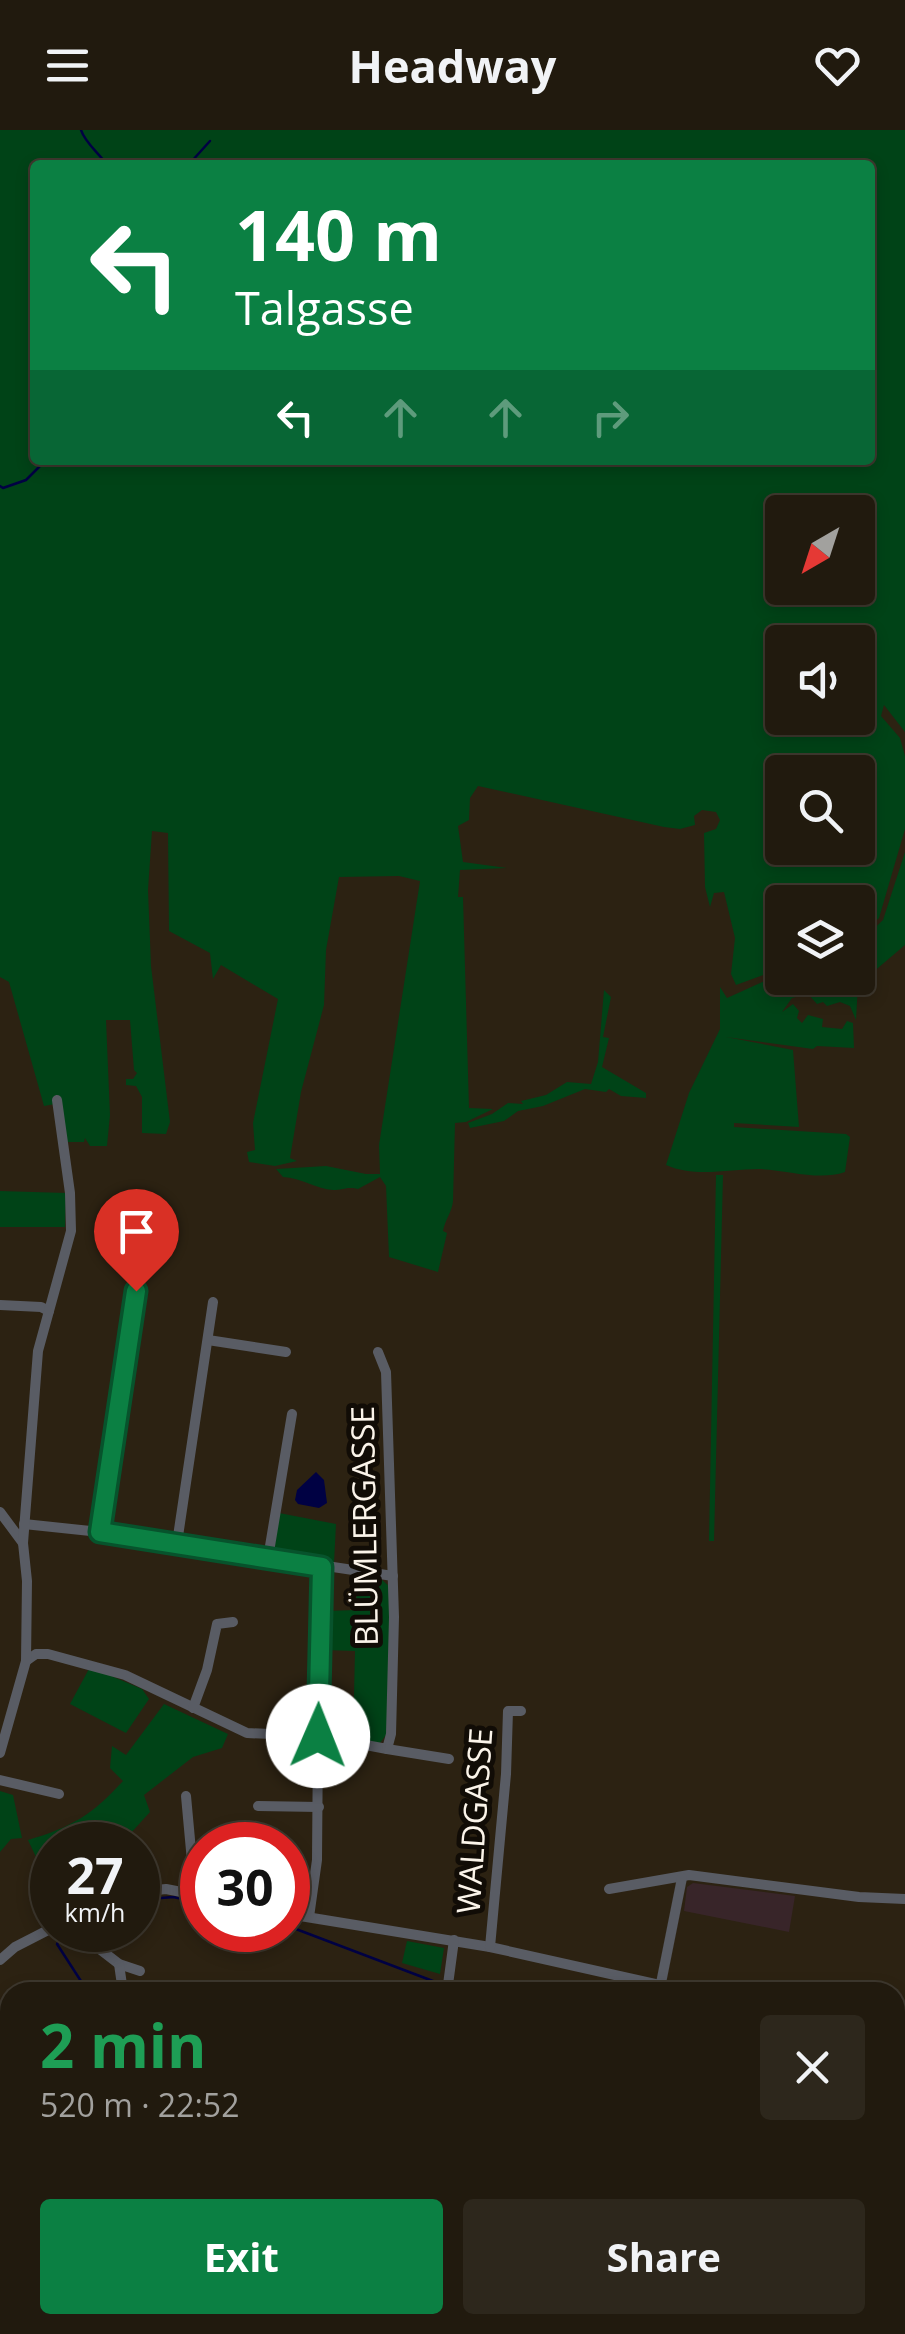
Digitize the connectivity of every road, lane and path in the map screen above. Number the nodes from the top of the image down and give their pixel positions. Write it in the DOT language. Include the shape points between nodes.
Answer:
graph roads {
  1 [pos="57,1100"];
  2 [pos="136,1291"];
  3 [pos="213,1302"];
  4 [pos="0,1305"];
  5 [pos="48,1312"];
  6 [pos="208,1340"];
  7 [pos="286,1352"];
  8 [pos="378,1352"];
  9 [pos="292,1414"];
  10 [pos="0,1512"];
  11 [pos="24,1524"];
  12 [pos="13,1532"];
  13 [pos="100,1532"];
  14 [pos="0,1533"];
  15 [pos="23,1543"];
  16 [pos="177,1544"];
  17 [pos="268,1558"];
  18 [pos="322,1567"];
  19 [pos="392,1576"];
  20 [pos="233,1622"];
  21 [pos="26,1661"];
  22 [pos="193,1708"];
  23 [pos="520,1711"];
  24 [pos="318,1736"];
  25 [pos="388,1749"];
  26 [pos="0,1753"];
  27 [pos="449,1760"];
  28 [pos="0,1780"];
  29 [pos="59,1794"];
  30 [pos="186,1796"];
  31 [pos="258,1806"];
  32 [pos="318,1808"];
  33 [pos="189,1822"];
  34 [pos="682,1878"];
  35 [pos="609,1889"];
  36 [pos="905,1899"];
  37 [pos="310,1904"];
  38 [pos="310,1917"];
  39 [pos="30,1939"];
  40 [pos="454,1940"];
  41 [pos="490,1947"];
  42 [pos="103,1952"];
  43 [pos="0,1960"];
  44 [pos="119,1964"];
  45 [pos="140,1971"];
  46 [pos="122,1982"];
  47 [pos="449,1982"];
  48 [pos="655,1982"];
  49 [pos="660,1982"];
  50 [pos="0,2048"];
  51 [pos="0,2075"];
  1 -- 5 [label="street" via="71,1232"];
  2 -- 13 [label="street"];
  3 -- 6 [label="street"];
  4 -- 5 [label="street"];
  5 -- 11 [label="street" via="38,1351"];
  6 -- 7 [label="street"];
  6 -- 16 [label="street"];
  8 -- 19 [label="street, BLÜMLERGASSE" via="386,1372"];
  9 -- 17 [label="street"];
  10 -- 12 [label="street"];
  11 -- 13 [label="street"];
  11 -- 15 [label="street"];
  12 -- 14 [label="street"];
  12 -- 15 [label="street"];
  13 -- 16 [label="street"];
  15 -- 21 [label="street"];
  16 -- 17 [label="street"];
  17 -- 18 [label="street"];
  18 -- 19 [label="street"];
  18 -- 24 [label="street"];
  19 -- 25 [label="street, BLÜMLERGASSE"];
  20 -- 22 [label="street" via="217,1624"];
  21 -- 22 [label="street" via="48,1654 86,1662"];
  21 -- 26 [label="street"];
  22 -- 24 [label="street" via="247,1734"];
  23 -- 41 [label="street, WALDGASSE" via="508,1711"];
  24 -- 25 [label="street"];
  24 -- 32 [label="street"];
  25 -- 27 [label="street"];
  28 -- 29 [label="street"];
  30 -- 33 [label="street"];
  31 -- 32 [label="street"];
  32 -- 37 [label="street"];
  34 -- 35 [label="street"];
  34 -- 36 [label="street"];
  34 -- 49 [label="street"];
  38 -- 40 [label="street"];
  39 -- 43 [label="street"];
  40 -- 41 [label="street"];
  40 -- 47 [label="street"];
  41 -- 48 [label="street"];
  42 -- 44 [label="street"];
  44 -- 45 [label="street"];
  44 -- 46 [label="street"];
  50 -- 51 [label="street"];
}
